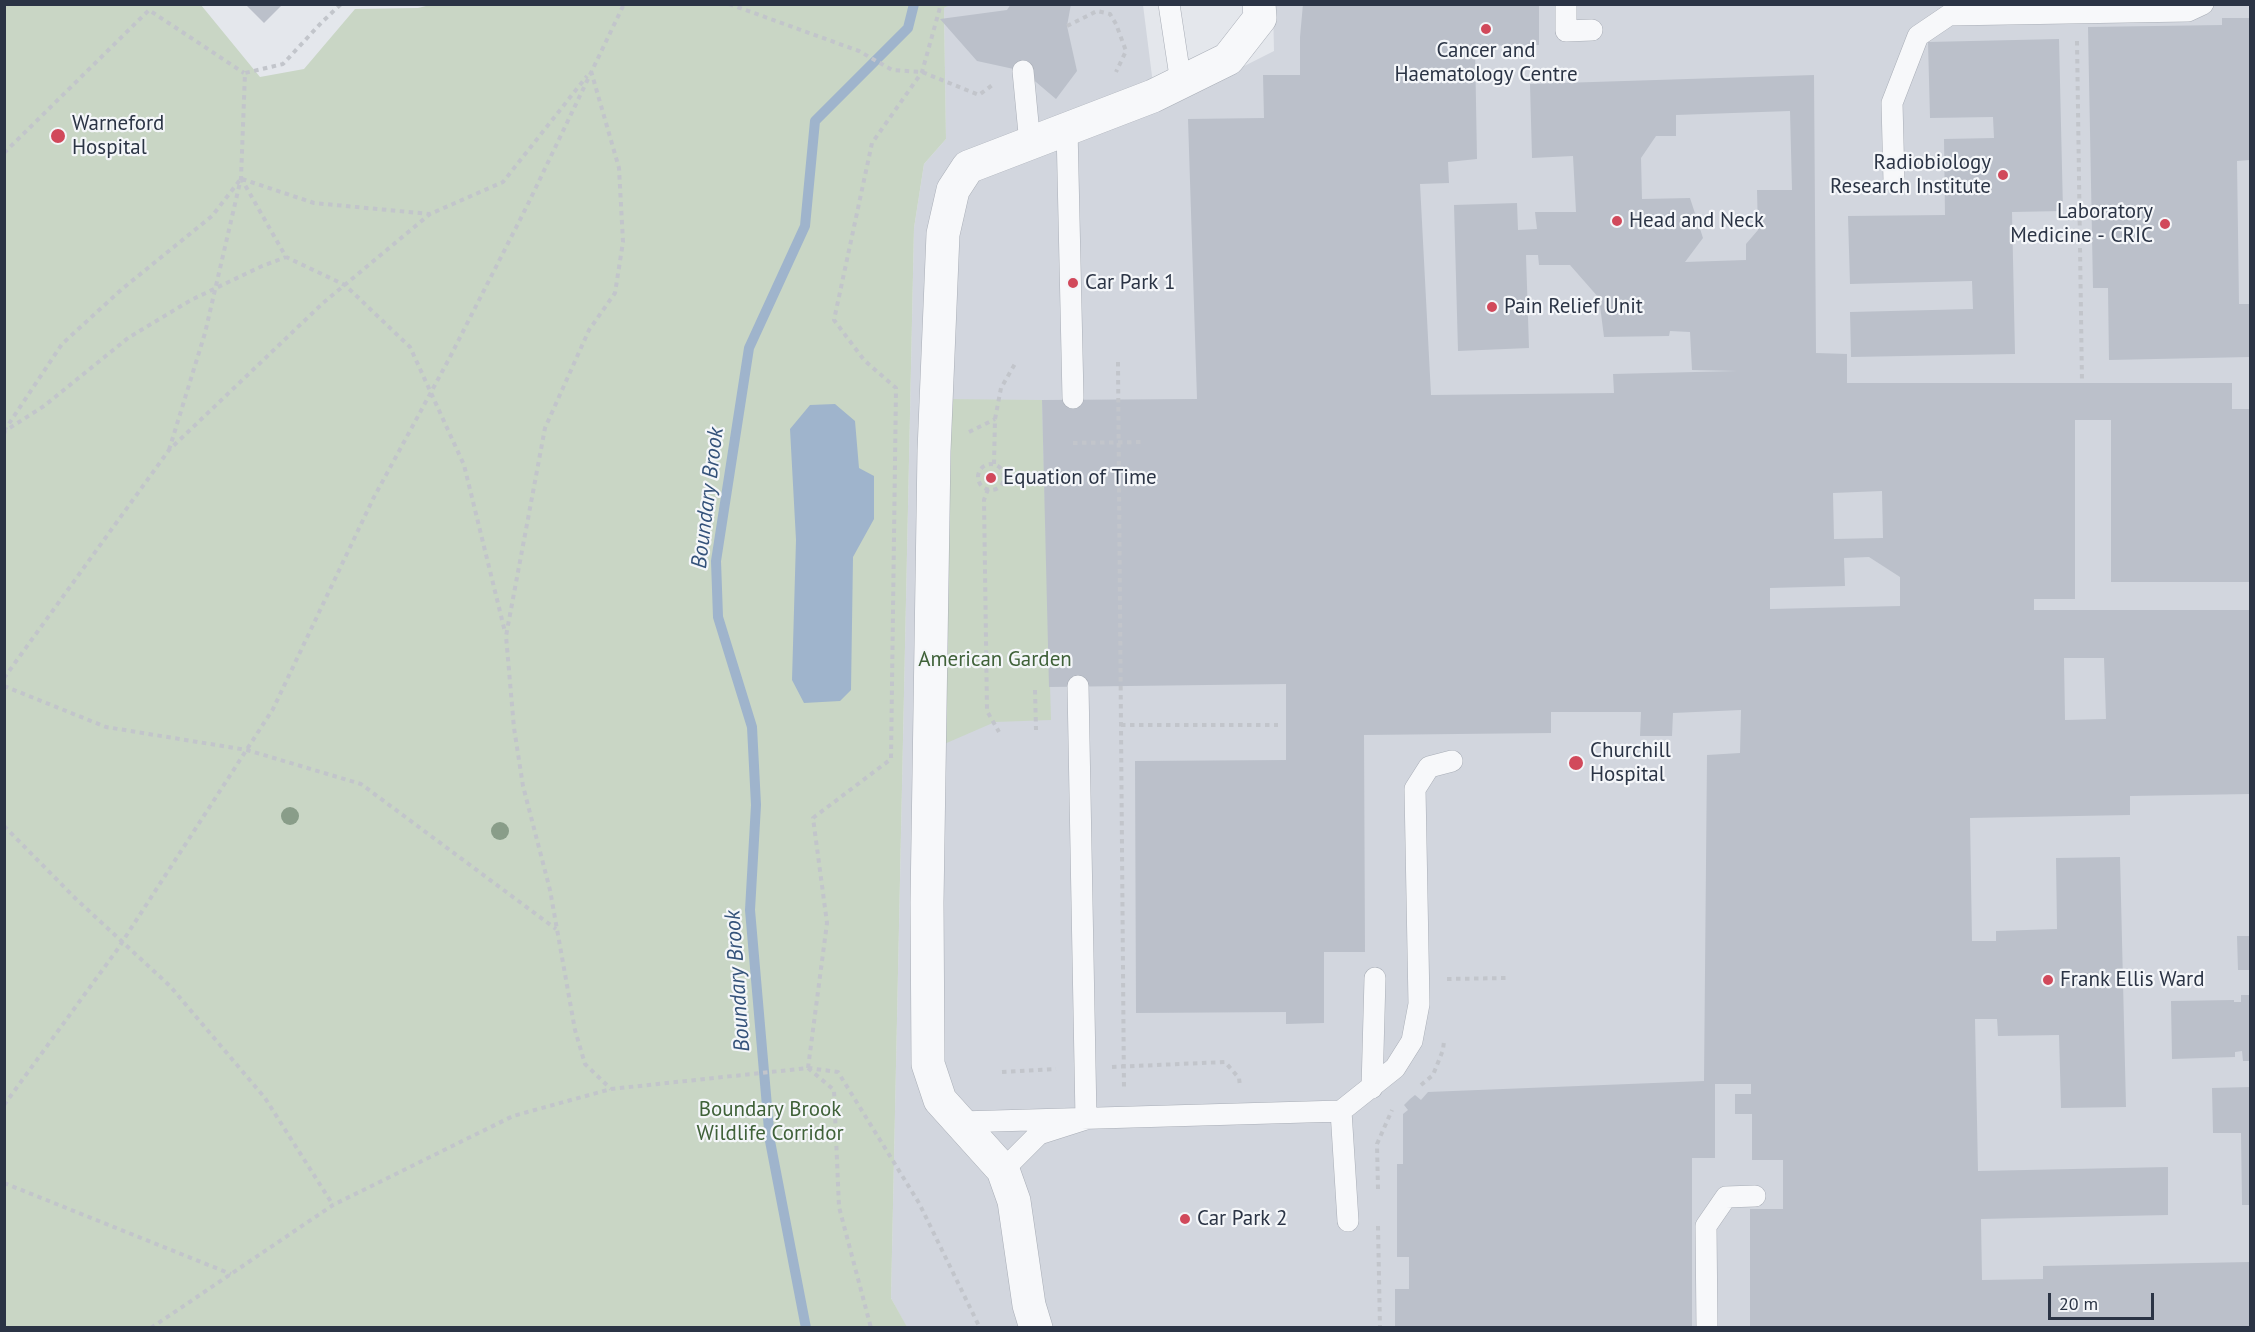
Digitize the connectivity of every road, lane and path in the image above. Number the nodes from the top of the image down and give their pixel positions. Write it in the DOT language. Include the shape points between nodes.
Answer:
graph roads {
  1 [pos="341,4"];
  2 [pos="624,4"];
  3 [pos="729,4"];
  4 [pos="941,4"];
  5 [pos="1169,4"];
  6 [pos="1259,4"];
  7 [pos="1566,4"];
  8 [pos="2203,4"];
  9 [pos="2076,12"];
  10 [pos="1067,26"];
  11 [pos="1592,30"];
  12 [pos="591,71"];
  13 [pos="1023,71"];
  14 [pos="922,72"];
  15 [pos="244,73"];
  16 [pos="997,82"];
  17 [pos="1181,83"];
  18 [pos="1100,116"];
  19 [pos="1067,128"];
  20 [pos="1029,129"];
  21 [pos="4,153"];
  22 [pos="241,178"];
  23 [pos="1894,181"];
  24 [pos="430,214"];
  25 [pos="286,257"];
  26 [pos="345,285"];
  27 [pos="215,288"];
  28 [pos="1016,362"];
  29 [pos="1118,362"];
  30 [pos="2082,383"];
  31 [pos="431,392"];
  32 [pos="1072,398"];
  33 [pos="5,432"];
  34 [pos="1118,442"];
  35 [pos="1141,442"];
  36 [pos="1073,443"];
  37 [pos="169,450"];
  38 [pos="993,464"];
  39 [pos="1043,474"];
  40 [pos="1005,476"];
  41 [pos="988,489"];
  42 [pos="506,636"];
  43 [pos="4,678"];
  44 [pos="4,686"];
  45 [pos="1078,686"];
  46 [pos="1035,690"];
  47 [pos="1121,726"];
  48 [pos="1278,726"];
  49 [pos="1036,730"];
  50 [pos="999,732"];
  51 [pos="247,750"];
  52 [pos="1452,761"];
  53 [pos="4,826"];
  54 [pos="557,929"];
  55 [pos="123,942"];
  56 [pos="1375,978"];
  57 [pos="1508,978"];
  58 [pos="1444,979"];
  59 [pos="1444,1038"];
  60 [pos="1124,1066"];
  61 [pos="808,1068"];
  62 [pos="1085,1068"];
  63 [pos="1002,1072"];
  64 [pos="1372,1088"];
  65 [pos="611,1089"];
  66 [pos="1417,1089"];
  67 [pos="4,1105"];
  68 [pos="1393,1108"];
  69 [pos="1341,1112"];
  70 [pos="1240,1114"];
  71 [pos="1124,1117"];
  72 [pos="1086,1119"];
  73 [pos="960,1122"];
  74 [pos="1004,1170"];
  75 [pos="4,1183"];
  76 [pos="1378,1190"];
  77 [pos="1755,1196"];
  78 [pos="333,1205"];
  79 [pos="1348,1221"];
  80 [pos="1378,1224"];
  81 [pos="231,1274"];
  82 [pos="151,1328"];
  83 [pos="871,1328"];
  84 [pos="980,1328"];
  85 [pos="1036,1328"];
  86 [pos="1380,1328"];
  87 [pos="1707,1328"];
  1 -- 15 [label="path" via="283,64"];
  2 -- 12 [label="path"];
  3 -- 14 [label="path" via="859,51 892,70"];
  4 -- 14 [label="path"];
  5 -- 17 [label="lane"];
  6 -- 17 [label="street" via="1260,18 1228,59"];
  7 -- 11 [label="lane" via="1566,32"];
  8 -- 9 [label="lane" via="2188,11"];
  9 -- 23 [label="lane" via="1949,15 1918,36 1892,103"];
  9 -- 30 [label="path"];
  10 -- 18 [label="path" via="1096,11 1110,14 1126,51"];
  12 -- 24 [label="path" via="503,182"];
  12 -- 31 [label="path"];
  12 -- 42 [label="path" via="619,168 623,242 615,293 589,330 545,428"];
  13 -- 20 [label="lane"];
  14 -- 16 [label="path" via="980,94"];
  14 -- 61 [label="path" via="872,143 834,321 864,360 896,388 891,759 813,818 827,923"];
  15 -- 21 [label="path" via="149,10"];
  15 -- 22 [label="path"];
  17 -- 18 [label="street"];
  18 -- 19 [label="street"];
  19 -- 20 [label="street"];
  19 -- 32 [label="lane"];
  20 -- 73 [label="street" via="968,167 953,190 943,234 934,451 928,1064 940,1100"];
  22 -- 24 [label="path" via="314,203"];
  22 -- 25 [label="path"];
  22 -- 27 [label="path"];
  22 -- 33 [label="path" via="212,216 62,344"];
  24 -- 26 [label="path"];
  25 -- 26 [label="path"];
  25 -- 27 [label="path"];
  26 -- 31 [label="path" via="410,347"];
  26 -- 37 [label="path"];
  27 -- 33 [label="path" via="128,338 44,406"];
  27 -- 37 [label="path"];
  28 -- 38 [label="path" via="1001,388"];
  29 -- 34 [label="path"];
  31 -- 42 [label="path" via="464,465"];
  31 -- 51 [label="path" via="373,500 273,709"];
  34 -- 35 [label="path"];
  34 -- 36 [label="path"];
  34 -- 47 [label="path"];
  37 -- 43 [label="path"];
  38 -- 40 [label="path"];
  38 -- 41 [label="path" via="979,472 981,485"];
  39 -- 40 [label="path"];
  40 -- 41 [label="path" via="1000,487"];
  41 -- 50 [label="path" via="984,500 987,711"];
  42 -- 54 [label="path" via="523,786"];
  44 -- 51 [label="path" via="106,727"];
  45 -- 62 [label="lane"];
  46 -- 49 [label="path"];
  47 -- 48 [label="path"];
  47 -- 60 [label="path"];
  51 -- 54 [label="path" via="361,784"];
  51 -- 55 [label="path"];
  52 -- 64 [label="lane" via="1429,766 1415,789 1419,1004 1413,1041 1395,1068"];
  53 -- 55 [label="path"];
  54 -- 65 [label="path" via="574,1030 585,1064"];
  55 -- 67 [label="path"];
  55 -- 78 [label="path" via="170,986 265,1098"];
  56 -- 64 [label="lane"];
  57 -- 58 [label="path"];
  59 -- 66 [label="path" via="1433,1075"];
  60 -- 62 [label="path"];
  60 -- 70 [label="path" via="1225,1062 1239,1078"];
  60 -- 71 [label="path"];
  61 -- 65 [label="path"];
  61 -- 83 [label="path" via="834,1090 839,1207"];
  61 -- 84 [label="path" via="838,1072 919,1203"];
  62 -- 63 [label="path"];
  62 -- 72 [label="lane"];
  64 -- 69 [label="lane"];
  65 -- 78 [label="path" via="513,1116"];
  68 -- 76 [label="path" via="1377,1144"];
  69 -- 70 [label="lane"];
  69 -- 79 [label="lane"];
  70 -- 71 [label="lane"];
  71 -- 72 [label="lane"];
  72 -- 73 [label="lane"];
  72 -- 74 [label="lane" via="1039,1134"];
  73 -- 74 [label="street"];
  74 -- 85 [label="street" via="1014,1201"];
  75 -- 81 [label="path"];
  77 -- 87 [label="lane" via="1726,1197 1706,1226"];
  78 -- 81 [label="path"];
  80 -- 86 [label="path"];
  81 -- 82 [label="path"];
}
